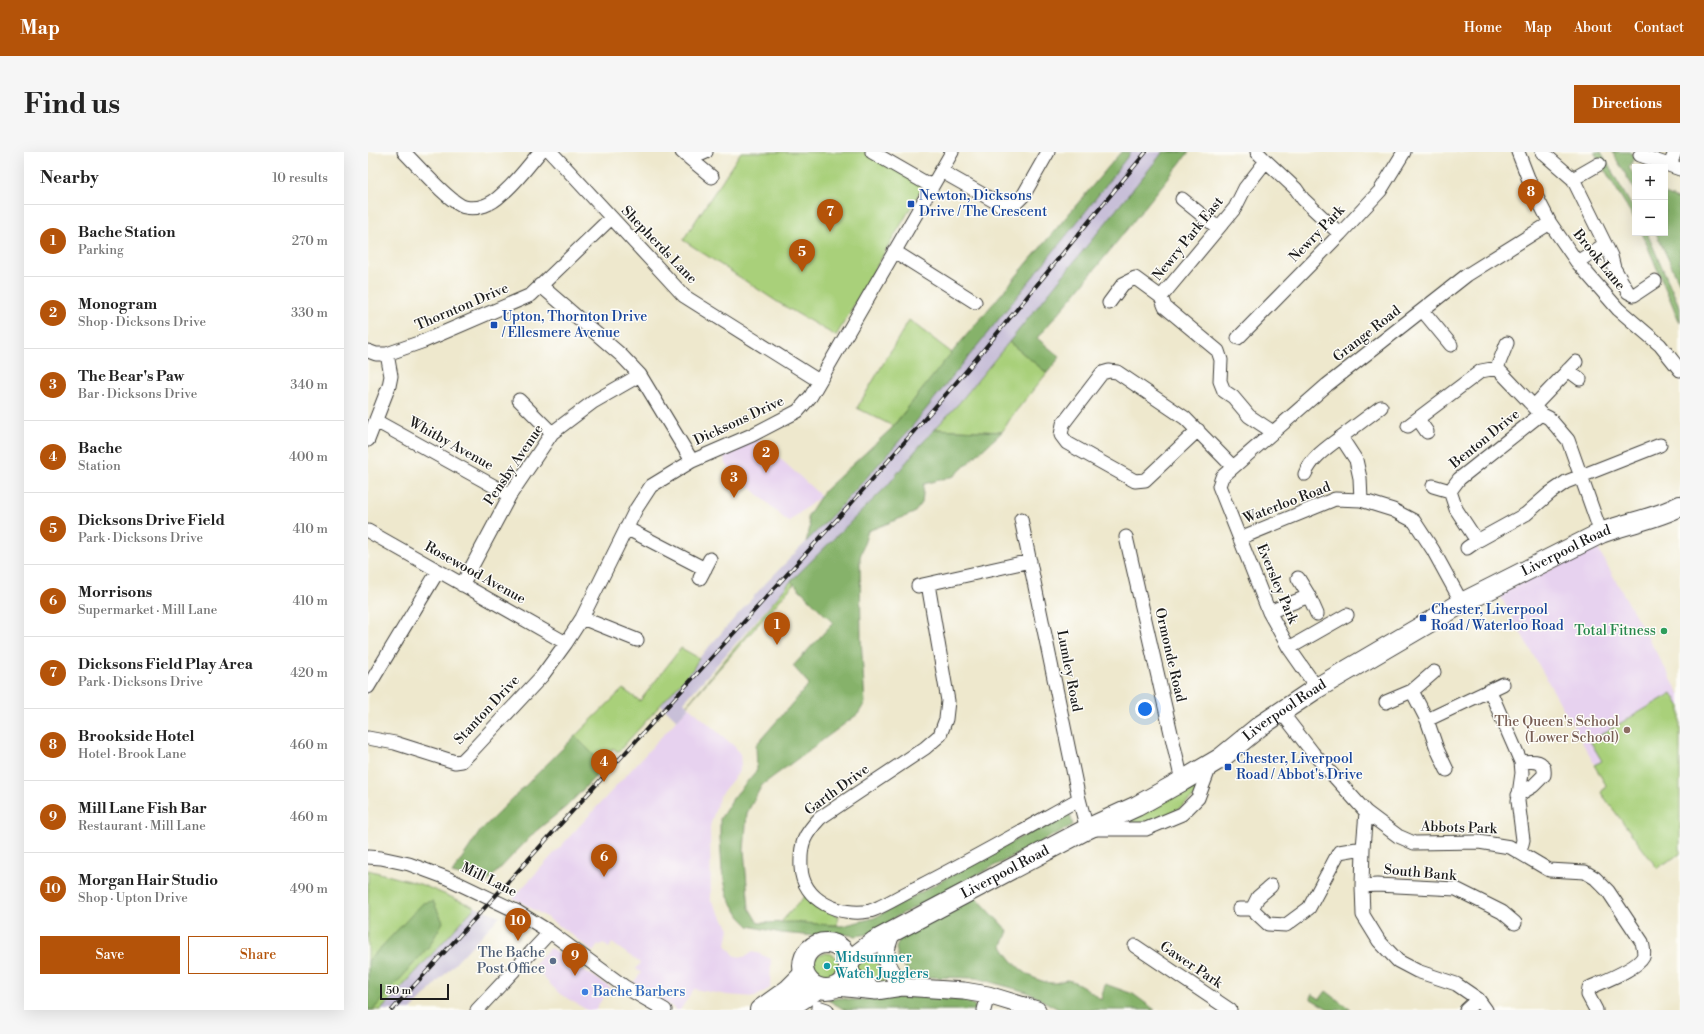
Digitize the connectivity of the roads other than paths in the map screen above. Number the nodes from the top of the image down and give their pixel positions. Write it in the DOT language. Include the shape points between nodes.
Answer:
graph roads {
  1 [pos="404,152"];
  2 [pos="540,152"];
  3 [pos="706,152"];
  4 [pos="872,152"];
  5 [pos="952,152"];
  6 [pos="1048,152"];
  7 [pos="1404,152"];
  8 [pos="1518,152"];
  9 [pos="1542,152"];
  10 [pos="1675,152"];
  11 [pos="557,154"];
  12 [pos="684,154"];
  13 [pos="1640,154"];
  14 [pos="1262,156"];
  15 [pos="1600,164"];
  16 [pos="1675,167"];
  17 [pos="941,171"];
  18 [pos="712,177"];
  19 [pos="1573,179"];
  20 [pos="931,186"];
  21 [pos="1182,199"];
  22 [pos="610,218"];
  23 [pos="1550,223"];
  24 [pos="1218,228"];
  25 [pos="1340,234"];
  26 [pos="1604,246"];
  27 [pos="894,251"];
  28 [pos="1577,262"];
  29 [pos="1655,281"];
  30 [pos="540,285"];
  31 [pos="1161,297"];
  32 [pos="975,302"];
  33 [pos="1109,303"];
  34 [pos="1423,311"];
  35 [pos="1239,331"];
  36 [pos="1507,343"];
  37 [pos="1451,345"];
  38 [pos="368,351"];
  39 [pos="387,354"];
  40 [pos="1497,368"];
  41 [pos="1680,370"];
  42 [pos="640,375"];
  43 [pos="1580,379"];
  44 [pos="819,381"];
  45 [pos="519,400"];
  46 [pos="1381,407"];
  47 [pos="1538,410"];
  48 [pos="376,421"];
  49 [pos="1198,430"];
  50 [pos="1273,432"];
  51 [pos="1427,432"];
  52 [pos="552,434"];
  53 [pos="1341,437"];
  54 [pos="368,440"];
  55 [pos="1660,445"];
  56 [pos="692,461"];
  57 [pos="1233,467"];
  58 [pos="1305,474"];
  59 [pos="1580,476"];
  60 [pos="1219,486"];
  61 [pos="1433,486"];
  62 [pos="1450,491"];
  63 [pos="510,495"];
  64 [pos="1361,500"];
  65 [pos="1680,506"];
  66 [pos="1021,519"];
  67 [pos="626,528"];
  68 [pos="368,531"];
  69 [pos="1601,533"];
  70 [pos="1126,537"];
  71 [pos="1240,538"];
  72 [pos="1030,561"];
  73 [pos="705,569"];
  74 [pos="438,571"];
  75 [pos="1298,578"];
  76 [pos="462,585"];
  77 [pos="1309,596"];
  78 [pos="1462,603"];
  79 [pos="1269,612"];
  80 [pos="1317,614"];
  81 [pos="1347,615"];
  82 [pos="582,618"];
  83 [pos="637,640"];
  84 [pos="566,643"];
  85 [pos="1289,648"];
  86 [pos="1434,672"];
  87 [pos="1503,684"];
  88 [pos="368,687"];
  89 [pos="1317,688"];
  90 [pos="1412,691"];
  91 [pos="1490,691"];
  92 [pos="1386,702"];
  93 [pos="1282,713"];
  94 [pos="1428,720"];
  95 [pos="368,738"];
  96 [pos="1521,762"];
  97 [pos="1211,764"];
  98 [pos="1447,770"];
  99 [pos="1182,781"];
  100 [pos="1518,795"];
  101 [pos="1079,800"];
  102 [pos="1366,812"];
  103 [pos="1087,829"];
  104 [pos="1363,848"];
  105 [pos="1520,852"];
  106 [pos="368,857"];
  107 [pos="1271,886"];
  108 [pos="1362,886"];
  109 [pos="1252,908"];
  110 [pos="1239,910"];
  111 [pos="1515,923"];
  112 [pos="550,932"];
  113 [pos="892,932"];
  114 [pos="1135,946"];
  115 [pos="804,974"];
  116 [pos="834,982"];
  117 [pos="902,988"];
  118 [pos="1478,1000"];
  119 [pos="986,1003"];
  120 [pos="477,1010"];
  121 [pos="665,1010"];
  122 [pos="760,1010"];
  123 [pos="786,1010"];
  124 [pos="1037,1010"];
  125 [pos="1230,1010"];
  126 [pos="1466,1010"];
  127 [pos="1486,1010"];
  128 [pos="1596,1010"];
  1 -- 2 [label="street" via="452,199 464,207 476,208 490,204 502,195"];
  3 -- 12 [label="street" via="699,155"];
  4 -- 20 [label="street"];
  5 -- 17 [label="street, Dicksons Drive"];
  6 -- 17 [label="street" via="1023,196 1015,204 1003,206"];
  7 -- 25 [label="street, Newry Park" via="1380,191"];
  8 -- 23 [label="street, Brook Lane" via="1532,188"];
  9 -- 19 [label="street"];
  10 -- 16 [label="street"];
  11 -- 22 [label="street, Shepherds Lane"];
  12 -- 18 [label="street"];
  13 -- 16 [label="street"];
  14 -- 24 [label="street, Newry Park East" via="1235,208"];
  14 -- 25 [label="street, Newry Park East"];
  15 -- 19 [label="street"];
  17 -- 20 [label="street, Dicksons Drive"];
  19 -- 26 [label="street"];
  20 -- 27 [label="street, Dicksons Drive"];
  21 -- 24 [label="street"];
  22 -- 30 [label="street, Thornton Drive"];
  22 -- 44 [label="street, Shepherds Lane" via="684,296"];
  23 -- 28 [label="street, Brook Lane"];
  23 -- 34 [label="street, Grange Road" via="1467,275"];
  24 -- 31 [label="street, Newry Park East"];
  25 -- 35 [label="street, Newry Park"];
  26 -- 28 [label="street"];
  26 -- 29 [label="street" via="1628,292 1634,295"];
  27 -- 32 [label="street"];
  27 -- 44 [label="street, Dicksons Drive"];
  28 -- 41 [label="street, Brook Lane" via="1618,309 1660,345"];
  30 -- 39 [label="street, Thornton Drive" via="530,295 424,341"];
  30 -- 42 [label="street" via="621,355"];
  31 -- 33 [label="street, Newry Park East" via="1135,278 1122,284"];
  31 -- 50 [label="street, Newry Park East" via="1165,307 1218,352 1221,360 1220,381 1224,391 1233,397 1249,416"];
  34 -- 37 [label="street"];
  34 -- 50 [label="street, Grange Road"];
  36 -- 40 [label="street"];
  38 -- 39 [label="street"];
  39 -- 48 [label="street" via="391,376"];
  40 -- 47 [label="street"];
  40 -- 51 [label="street" via="1481,370 1413,422"];
  42 -- 52 [label="street, Pensby Avenue" via="593,402"];
  42 -- 56 [label="street"];
  43 -- 47 [label="street, Benton Drive" via="1572,366"];
  44 -- 56 [label="street, Dicksons Drive" via="811,396 798,411 752,435"];
  45 -- 52 [label="street"];
  46 -- 53 [label="street"];
  47 -- 59 [label="street" via="1549,418 1568,440"];
  47 -- 62 [label="street, Benton Drive" via="1459,479"];
  48 -- 54 [label="street"];
  48 -- 63 [label="street, Whitby Avenue"];
  49 -- 49 [label="street" via="1185,418 1116,372 1109,371 1102,373 1063,424 1062,435 1067,443 1135,481 1145,480"];
  49 -- 57 [label="street"];
  50 -- 57 [label="street, Grange Road"];
  52 -- 63 [label="street, Pensby Avenue"];
  53 -- 58 [label="street" via="1319,453"];
  53 -- 64 [label="street" via="1356,460"];
  55 -- 59 [label="street, Benton Drive"];
  56 -- 67 [label="street, Dicksons Drive" via="651,486"];
  57 -- 60 [label="street, Grange Road" via="1222,477"];
  59 -- 62 [label="street, Benton Drive" via="1566,482 1526,514 1472,545"];
  59 -- 69 [label="street"];
  60 -- 71 [label="street, Eversley Park"];
  61 -- 62 [label="street, Benton Drive"];
  63 -- 76 [label="street, Pensby Avenue"];
  64 -- 71 [label="street, Waterloo Road" via="1335,499"];
  64 -- 78 [label="street, Waterloo Road" via="1393,510 1414,521"];
  65 -- 69 [label="highway, Liverpool Road" via="1664,514"];
  66 -- 72 [label="street, Lumley Road"];
  67 -- 73 [label="street"];
  67 -- 82 [label="street, Dicksons Drive"];
  68 -- 74 [label="street, Rosewood Avenue"];
  69 -- 78 [label="highway, Liverpool Road"];
  70 -- 99 [label="street, Ormonde Road"];
  71 -- 79 [label="street, Eversley Park"];
  72 -- 101 [label="street, Lumley Road"];
  72 -- 101 [label="street, Garth Drive" via="923,585 948,701 946,719 940,735 925,748 820,818 808,832 801,850 801,872 810,893 826,905 848,912 871,911"];
  74 -- 76 [label="street, Rosewood Avenue"];
  74 -- 88 [label="street"];
  75 -- 77 [label="street"];
  76 -- 84 [label="street, Rosewood Avenue"];
  77 -- 79 [label="street"];
  77 -- 80 [label="street"];
  78 -- 89 [label="highway, Liverpool Road"];
  79 -- 85 [label="street, Eversley Park"];
  81 -- 85 [label="street"];
  82 -- 83 [label="street" via="626,631"];
  82 -- 84 [label="street, Dicksons Drive"];
  84 -- 95 [label="street, Stanton Drive" via="542,676 462,760 455,762 394,743"];
  85 -- 89 [label="street, Eversley Park"];
  86 -- 90 [label="street"];
  87 -- 91 [label="street"];
  89 -- 93 [label="highway, Liverpool Road"];
  90 -- 92 [label="street"];
  90 -- 94 [label="street"];
  91 -- 94 [label="street"];
  91 -- 96 [label="street"];
  93 -- 97 [label="highway, Liverpool Road" via="1260,726"];
  93 -- 102 [label="street, Abbots Park" via="1313,753"];
  94 -- 98 [label="street"];
  96 -- 100 [label="street"];
  96 -- 100 [label="street" via="1536,762 1542,764 1545,769 1544,775 1533,786"];
  97 -- 99 [label="highway, Liverpool Road"];
  97 -- 103 [label="street" via="1198,798 1182,814 1146,829"];
  99 -- 103 [label="highway, Liverpool Road" via="1137,806"];
  100 -- 105 [label="street" via="1523,840"];
  101 -- 103 [label="street, Lumley Road"];
  102 -- 104 [label="street"];
  102 -- 105 [label="street, Abbots Park" via="1398,836 1414,843 1479,842 1510,847"];
  103 -- 113 [label="highway, Liverpool Road"];
  104 -- 108 [label="street"];
  104 -- 109 [label="street" via="1339,852 1309,908 1286,925 1268,924"];
  105 -- 128 [label="street, Abbots Park" via="1549,870 1585,872 1595,878 1608,891 1642,942 1644,957 1636,965 1589,988 1588,996"];
  106 -- 112 [label="street, Mill Lane" via="409,864 447,878 516,911"];
  107 -- 109 [label="street" via="1258,897"];
  108 -- 111 [label="street, South Bank" via="1456,889 1502,912"];
  108 -- 118 [label="street" via="1363,915 1379,941 1398,961 1417,972 1456,984"];
  109 -- 110 [label="street"];
  112 -- 120 [label="street"];
  112 -- 121 [label="street, Mill Lane" via="625,987"];
  113 -- 116 [label="highway, Liverpool Road" via="875,941"];
  113 -- 117 [label="main road" via="885,948 886,958"];
  114 -- 125 [label="street, Gawer Park"];
  115 -- 116 [label="highway" via="811,984"];
  115 -- 116 [label="highway" via="803,960 807,953 812,947 824,943"];
  115 -- 122 [label="highway" via="788,990"];
  116 -- 117 [label="main road" via="876,991"];
  116 -- 123 [label="highway, Liverpool Road"];
  117 -- 119 [label="main road" via="964,991"];
  118 -- 126 [label="street"];
  118 -- 127 [label="street"];
  119 -- 124 [label="main road"];
}
